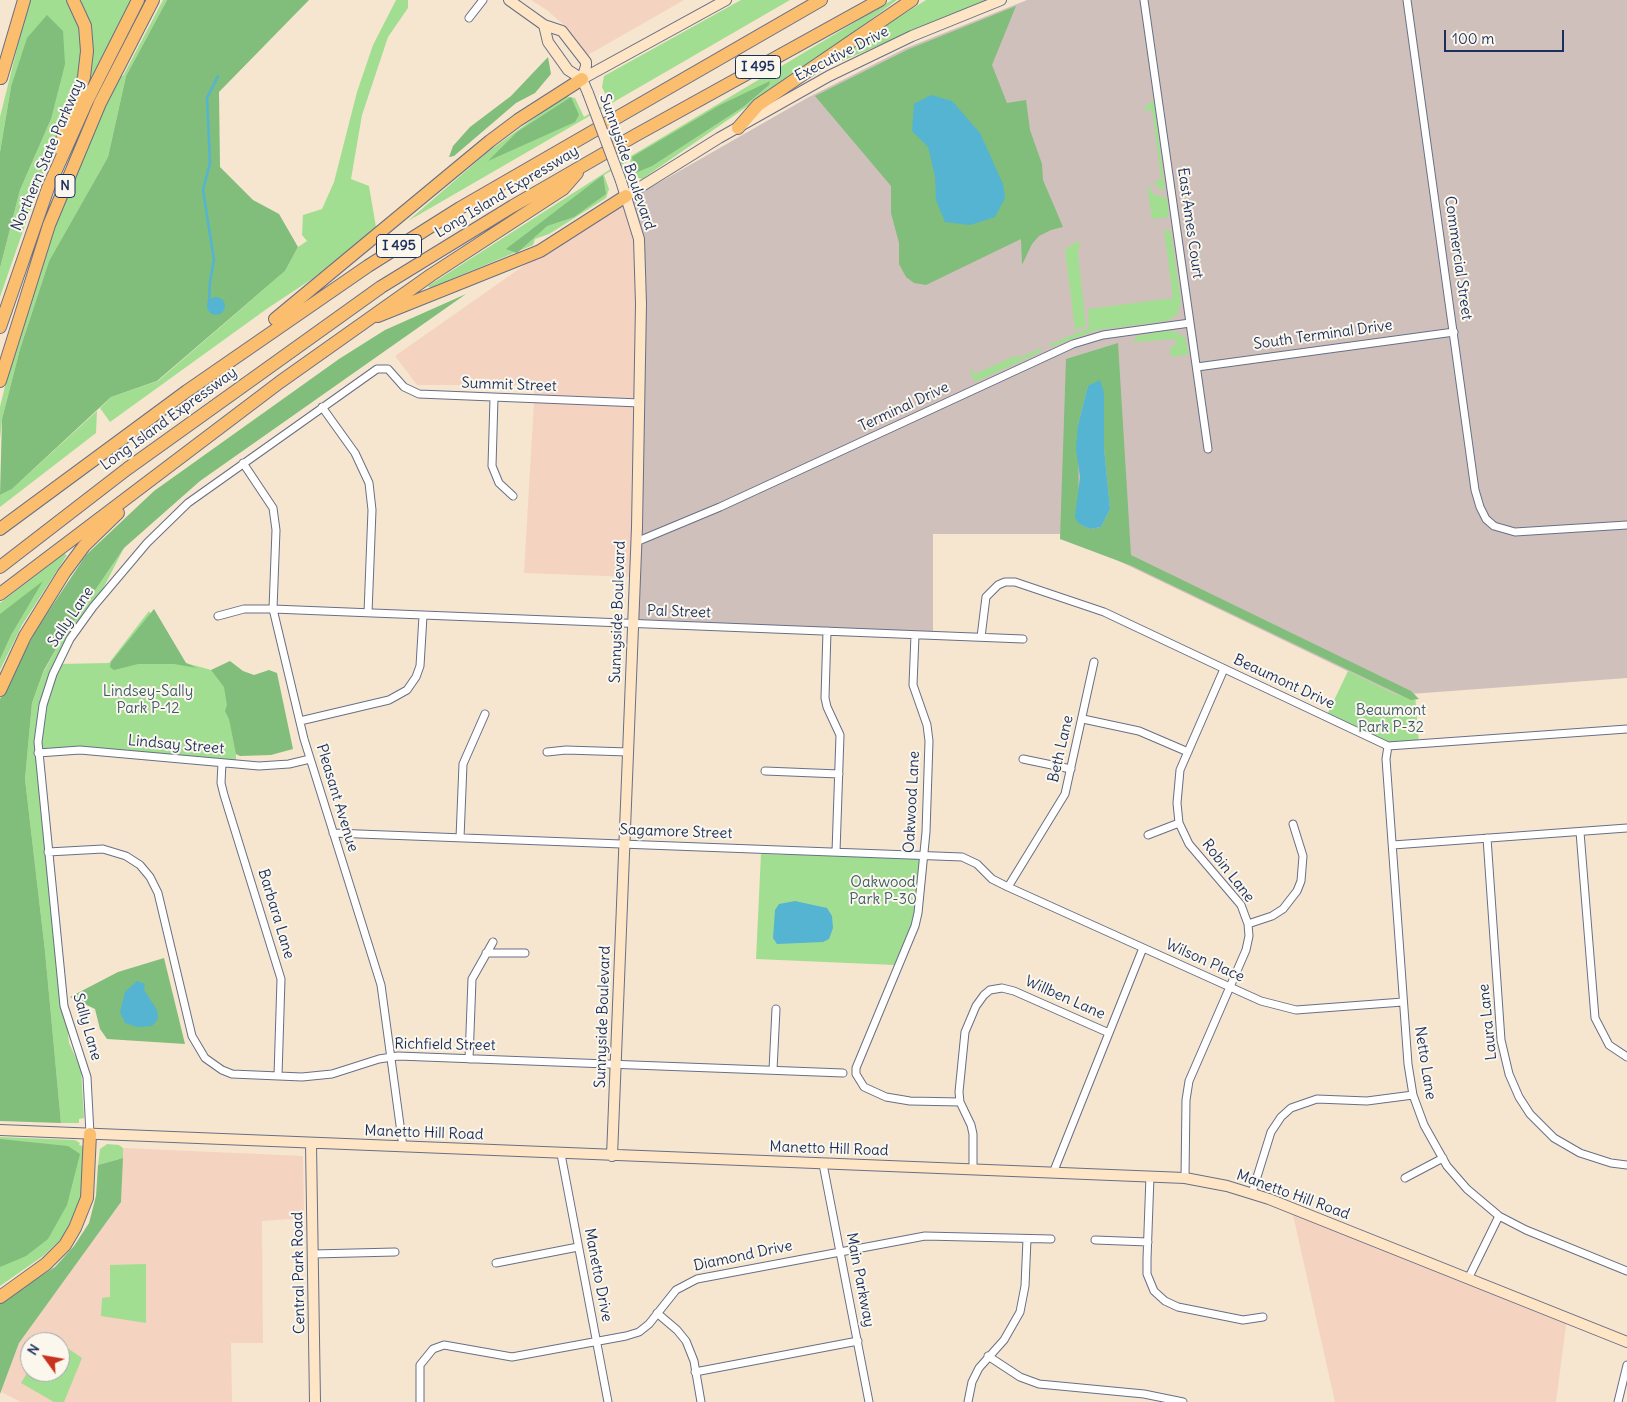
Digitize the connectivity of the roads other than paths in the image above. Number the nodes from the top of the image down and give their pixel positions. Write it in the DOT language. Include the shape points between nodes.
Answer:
graph roads {
  1 [pos="18,0"];
  2 [pos="24,0"];
  3 [pos="73,0"];
  4 [pos="138,0"];
  5 [pos="153,0"];
  6 [pos="483,0"];
  7 [pos="509,0"];
  8 [pos="726,0"];
  9 [pos="821,0"];
  10 [pos="880,0"];
  11 [pos="912,0"];
  12 [pos="1001,0"];
  13 [pos="1144,0"];
  14 [pos="1407,0"];
  15 [pos="469,18"];
  16 [pos="544,25"];
  17 [pos="582,79"];
  18 [pos="0,81"];
  19 [pos="738,128"];
  20 [pos="584,165"];
  21 [pos="48,188"];
  22 [pos="626,196"];
  23 [pos="366,320"];
  24 [pos="1190,323"];
  25 [pos="0,327"];
  26 [pos="1454,332"];
  27 [pos="1197,367"];
  28 [pos="388,369"];
  29 [pos="0,381"];
  30 [pos="187,391"];
  31 [pos="494,398"];
  32 [pos="640,403"];
  33 [pos="322,407"];
  34 [pos="1208,449"];
  35 [pos="189,452"];
  36 [pos="243,462"];
  37 [pos="513,496"];
  38 [pos="1627,525"];
  39 [pos="0,529"];
  40 [pos="636,542"];
  41 [pos="0,567"];
  42 [pos="0,594"];
  43 [pos="274,609"];
  44 [pos="368,613"];
  45 [pos="218,616"];
  46 [pos="423,616"];
  47 [pos="633,624"];
  48 [pos="827,631"];
  49 [pos="915,635"];
  50 [pos="981,637"];
  51 [pos="1023,639"];
  52 [pos="1094,662"];
  53 [pos="1224,669"];
  54 [pos="0,690"];
  55 [pos="485,714"];
  56 [pos="1082,719"];
  57 [pos="300,721"];
  58 [pos="1627,729"];
  59 [pos="1388,746"];
  60 [pos="547,752"];
  61 [pos="628,752"];
  62 [pos="1188,752"];
  63 [pos="38,753"];
  64 [pos="310,759"];
  65 [pos="1023,759"];
  66 [pos="222,763"];
  67 [pos="1071,769"];
  68 [pos="765,771"];
  69 [pos="839,774"];
  70 [pos="1179,823"];
  71 [pos="1293,824"];
  72 [pos="1627,828"];
  73 [pos="1580,832"];
  74 [pos="333,833"];
  75 [pos="1148,835"];
  76 [pos="460,838"];
  77 [pos="1487,838"];
  78 [pos="624,844"];
  79 [pos="1393,845"];
  80 [pos="48,852"];
  81 [pos="836,852"];
  82 [pos="923,856"];
  83 [pos="1008,887"];
  84 [pos="1248,924"];
  85 [pos="493,942"];
  86 [pos="1143,948"];
  87 [pos="486,953"];
  88 [pos="525,953"];
  89 [pos="1230,987"];
  90 [pos="1403,1002"];
  91 [pos="776,1009"];
  92 [pos="1109,1034"];
  93 [pos="390,1057"];
  94 [pos="1627,1057"];
  95 [pos="469,1059"];
  96 [pos="616,1064"];
  97 [pos="773,1070"];
  98 [pos="843,1073"];
  99 [pos="278,1076"];
  100 [pos="1413,1095"];
  101 [pos="960,1102"];
  102 [pos="0,1130"];
  103 [pos="90,1134"];
  104 [pos="311,1144"];
  105 [pos="403,1148"];
  106 [pos="561,1154"];
  107 [pos="612,1156"];
  108 [pos="1443,1158"];
  109 [pos="823,1164"];
  110 [pos="1627,1165"];
  111 [pos="973,1170"];
  112 [pos="1053,1172"];
  113 [pos="1150,1176"];
  114 [pos="1185,1178"];
  115 [pos="1406,1178"];
  116 [pos="1252,1193"];
  117 [pos="1500,1216"];
  118 [pos="1027,1239"];
  119 [pos="1051,1239"];
  120 [pos="1095,1240"];
  121 [pos="1148,1242"];
  122 [pos="578,1247"];
  123 [pos="841,1251"];
  124 [pos="395,1252"];
  125 [pos="314,1254"];
  126 [pos="496,1263"];
  127 [pos="1627,1271"];
  128 [pos="1468,1280"];
  129 [pos="17,1284"];
  130 [pos="0,1290"];
  131 [pos="0,1297"];
  132 [pos="657,1313"];
  133 [pos="1263,1317"];
  134 [pos="596,1341"];
  135 [pos="858,1341"];
  136 [pos="1627,1342"];
  137 [pos="988,1356"];
  138 [pos="1627,1365"];
  139 [pos="695,1372"];
  140 [pos="315,1402"];
  141 [pos="420,1402"];
  142 [pos="608,1402"];
  143 [pos="701,1402"];
  144 [pos="870,1402"];
  145 [pos="968,1402"];
  146 [pos="1183,1402"];
  147 [pos="1618,1402"];
  1 -- 18 [label="main road"];
  2 -- 18 [label="highway"];
  3 -- 21 [label="highway" via="85,26 84,77"];
  4 -- 21 [label="highway, Northern State Parkway / N"];
  5 -- 29 [label="highway, Northern State Parkway / N" via="100,104 49,225"];
  6 -- 15 [label="street"];
  7 -- 16 [label="main road, Sunnyside Boulevard"];
  8 -- 17 [label="main road"];
  9 -- 30 [label="highway, Long Island Expressway / I 495" via="460,208 368,266"];
  10 -- 20 [label="highway, Long Island Expressway / I 495"];
  11 -- 19 [label="highway" via="758,105"];
  12 -- 19 [label="main road, Executive Drive" via="912,36 829,76"];
  13 -- 24 [label="street, East Ames Court"];
  14 -- 26 [label="street, Commercial Street"];
  16 -- 17 [label="main road, Sunnyside Boulevard" via="548,42 568,70"];
  16 -- 17 [label="main road, Sunnyside Boulevard" via="561,29 586,62"];
  17 -- 22 [label="main road, Sunnyside Boulevard, bridge"];
  17 -- 30 [label="highway" via="490,141"];
  19 -- 22 [label="main road, Executive Drive"];
  20 -- 23 [label="highway" via="563,188"];
  20 -- 41 [label="highway, Long Island Expressway / I 495" via="381,287 127,469"];
  21 -- 25 [label="highway, Northern State Parkway / N"];
  22 -- 23 [label="highway" via="540,251 393,312"];
  22 -- 32 [label="main road, Sunnyside Boulevard" via="639,239 641,266"];
  23 -- 35 [label="highway"];
  24 -- 27 [label="street, East Ames Court"];
  24 -- 40 [label="street, Terminal Drive" via="1103,335 1073,344 720,507"];
  26 -- 27 [label="street, South Terminal Drive"];
  26 -- 38 [label="street, Commercial Street" via="1475,490 1486,519 1501,529 1515,532"];
  27 -- 34 [label="street, East Ames Court"];
  28 -- 31 [label="street, Summit Street" via="404,387 419,394"];
  28 -- 33 [label="street, Sally Lane" via="369,373"];
  30 -- 39 [label="highway, Long Island Expressway / I 495"];
  31 -- 32 [label="street, Summit Street"];
  31 -- 37 [label="street" via="492,466 498,483"];
  32 -- 40 [label="main road, Sunnyside Boulevard"];
  33 -- 36 [label="street, Sally Lane"];
  33 -- 44 [label="street" via="355,452 369,484 372,510"];
  35 -- 42 [label="highway"];
  35 -- 54 [label="highway" via="108,521 84,546 25,636"];
  36 -- 43 [label="street, Pleasant Avenue" via="270,499 275,517"];
  36 -- 63 [label="street, Sally Lane" via="165,525 112,582 81,624 58,663 48,690 39,724"];
  40 -- 47 [label="main road, Sunnyside Boulevard"];
  43 -- 44 [label="street, Pal Street"];
  43 -- 45 [label="street, Pal Street" via="244,609"];
  43 -- 57 [label="street, Pleasant Avenue"];
  44 -- 46 [label="street, Pal Street"];
  46 -- 47 [label="street, Pal Street"];
  46 -- 57 [label="street" via="420,666 407,690 389,700"];
  47 -- 48 [label="street, Pal Street"];
  47 -- 61 [label="main road, Sunnyside Boulevard"];
  48 -- 49 [label="street, Pal Street"];
  48 -- 69 [label="street" via="825,698 840,735"];
  49 -- 50 [label="street, Pal Street"];
  49 -- 82 [label="street, Oakwood Lane" via="914,684 929,741"];
  50 -- 51 [label="street, Pal Street"];
  50 -- 53 [label="street, Beaumont Drive" via="986,597 998,585 1015,582 1104,612"];
  52 -- 56 [label="street, Beth Lane"];
  53 -- 59 [label="street, Beaumont Drive"];
  53 -- 62 [label="street, Robin Lane"];
  55 -- 76 [label="street" via="463,764"];
  56 -- 62 [label="street" via="1139,731"];
  56 -- 67 [label="street, Beth Lane"];
  57 -- 64 [label="street, Pleasant Avenue"];
  58 -- 59 [label="street, Beaumont Drive"];
  59 -- 79 [label="street, Netto Lane" via="1386,759"];
  60 -- 61 [label="street"];
  61 -- 78 [label="main road, Sunnyside Boulevard"];
  62 -- 70 [label="street, Robin Lane" via="1176,791"];
  63 -- 66 [label="street, Lindsay Street" via="80,750"];
  63 -- 80 [label="street, Sally Lane"];
  64 -- 66 [label="street, Lindsay Street" via="277,766"];
  64 -- 74 [label="street, Pleasant Avenue"];
  65 -- 67 [label="street"];
  66 -- 99 [label="street, Barbara Lane" via="224,795 278,963"];
  67 -- 83 [label="street, Beth Lane" via="1065,794"];
  68 -- 69 [label="street"];
  69 -- 81 [label="street"];
  70 -- 75 [label="street"];
  70 -- 84 [label="street, Robin Lane" via="1189,844 1241,905"];
  71 -- 84 [label="street" via="1303,856 1297,891 1283,910"];
  72 -- 73 [label="street"];
  73 -- 77 [label="street"];
  73 -- 94 [label="street" via="1594,1018 1609,1045"];
  74 -- 76 [label="street, Sagamore Street"];
  74 -- 93 [label="street, Pleasant Avenue" via="381,985"];
  76 -- 78 [label="street, Sagamore Street"];
  77 -- 79 [label="street"];
  77 -- 110 [label="street, Laura Lane" via="1501,1040 1509,1074 1530,1114 1554,1138 1580,1153 1611,1164"];
  78 -- 81 [label="street, Sagamore Street"];
  78 -- 96 [label="main road, Sunnyside Boulevard"];
  79 -- 90 [label="street, Netto Lane"];
  80 -- 99 [label="street, Richfield Street" via="103,849 121,853 140,865 158,893 198,1050 212,1064 232,1074"];
  80 -- 103 [label="street, Sally Lane" via="64,1006 87,1077"];
  81 -- 82 [label="street, Sagamore Street"];
  82 -- 83 [label="street, Sagamore Street" via="970,859 992,879"];
  82 -- 101 [label="street, Oakwood Lane" via="915,926 856,1068 858,1080 874,1094 910,1101"];
  83 -- 86 [label="street, Wilson Place"];
  84 -- 89 [label="street, Robin Lane" via="1246,950"];
  85 -- 87 [label="street"];
  86 -- 89 [label="street, Wilson Place"];
  86 -- 92 [label="street"];
  87 -- 88 [label="street"];
  87 -- 95 [label="street" via="472,979"];
  89 -- 90 [label="street, Wilson Place" via="1261,1001 1296,1010"];
  89 -- 114 [label="street, Robin Lane" via="1188,1080"];
  90 -- 100 [label="street, Netto Lane"];
  91 -- 97 [label="street"];
  92 -- 101 [label="street, Willben Lane" via="1014,990 990,990 976,1006 964,1032"];
  92 -- 112 [label="street"];
  93 -- 95 [label="street, Richfield Street"];
  93 -- 99 [label="street, Richfield Street" via="332,1074"];
  93 -- 105 [label="street, Pleasant Avenue"];
  95 -- 96 [label="street, Richfield Street"];
  96 -- 97 [label="street, Richfield Street"];
  96 -- 107 [label="main road, Sunnyside Boulevard"];
  97 -- 98 [label="street, Richfield Street"];
  100 -- 108 [label="street, Netto Lane" via="1424,1125"];
  100 -- 116 [label="street" via="1367,1101 1317,1099 1291,1108 1271,1132"];
  101 -- 111 [label="street, Willben Lane" via="971,1125"];
  102 -- 103 [label="main road, Manetto Hill Road"];
  103 -- 104 [label="main road, Manetto Hill Road"];
  103 -- 129 [label="highway" via="87,1198 75,1228 57,1254"];
  104 -- 105 [label="main road, Manetto Hill Road"];
  104 -- 125 [label="main road, Central Park Road"];
  105 -- 106 [label="main road, Manetto Hill Road"];
  106 -- 107 [label="main road, Manetto Hill Road"];
  106 -- 122 [label="street, Manetto Drive"];
  107 -- 109 [label="main road, Manetto Hill Road"];
  108 -- 115 [label="street"];
  108 -- 117 [label="street, Netto Lane" via="1467,1189"];
  109 -- 111 [label="main road, Manetto Hill Road"];
  109 -- 123 [label="street, Main Parkway"];
  111 -- 112 [label="main road, Manetto Hill Road"];
  112 -- 113 [label="main road, Manetto Hill Road"];
  113 -- 114 [label="main road, Manetto Hill Road"];
  113 -- 121 [label="street"];
  114 -- 116 [label="main road, Manetto Hill Road"];
  116 -- 128 [label="main road, Manetto Hill Road"];
  117 -- 127 [label="street, Netto Lane" via="1526,1230"];
  117 -- 128 [label="street"];
  118 -- 119 [label="street, Diamond Drive"];
  118 -- 123 [label="street, Diamond Drive" via="925,1236"];
  118 -- 137 [label="street" via="1020,1312 1004,1340"];
  120 -- 121 [label="street"];
  121 -- 133 [label="street" via="1147,1274 1150,1284 1165,1302 1243,1320"];
  122 -- 126 [label="street"];
  122 -- 134 [label="street, Manetto Drive"];
  123 -- 132 [label="street, Diamond Drive" via="696,1279 676,1290"];
  123 -- 135 [label="street, Main Parkway"];
  124 -- 125 [label="street"];
  125 -- 140 [label="main road, Central Park Road"];
  128 -- 136 [label="main road, Manetto Hill Road"];
  129 -- 130 [label="highway"];
  129 -- 131 [label="highway"];
  132 -- 134 [label="street, Diamond Drive" via="639,1332"];
  132 -- 139 [label="street" via="681,1335 694,1361"];
  134 -- 141 [label="street, Diamond Drive" via="512,1357 444,1345 433,1349 420,1365"];
  134 -- 142 [label="street, Manetto Drive"];
  135 -- 139 [label="street"];
  135 -- 144 [label="street, Main Parkway"];
  137 -- 145 [label="street" via="972,1382"];
  137 -- 146 [label="street" via="1020,1377 1039,1384 1144,1394"];
  138 -- 147 [label="street"];
  139 -- 143 [label="street"];
}
